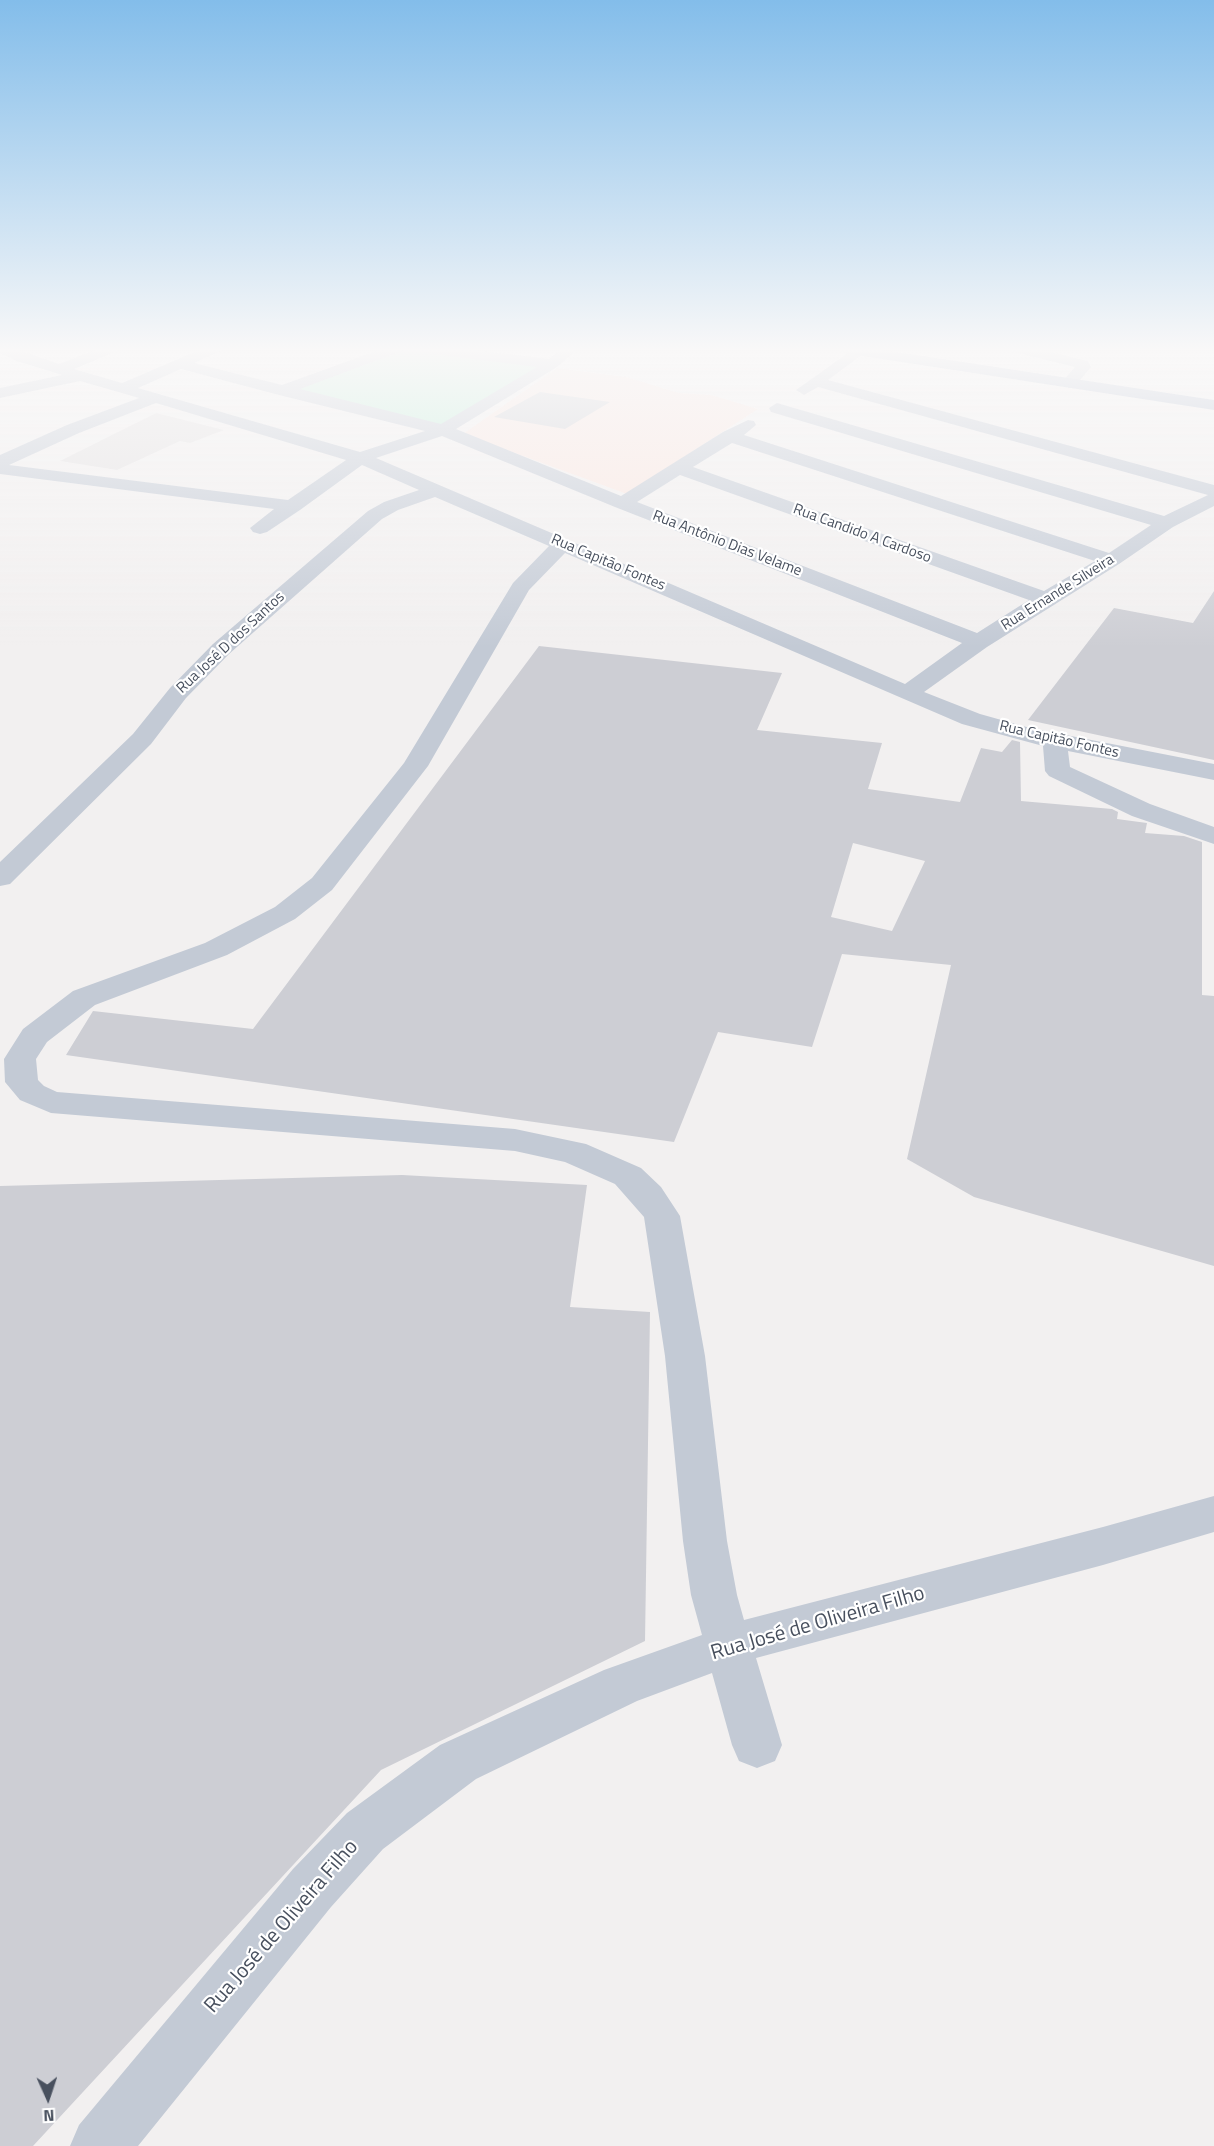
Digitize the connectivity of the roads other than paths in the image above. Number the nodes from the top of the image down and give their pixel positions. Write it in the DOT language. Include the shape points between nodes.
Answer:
graph roads {
  1 [pos="31,448"];
  2 [pos="325,448"];
  3 [pos="389,448"];
  4 [pos="487,448"];
  5 [pos="710,448"];
  6 [pos="767,448"];
  7 [pos="912,448"];
  8 [pos="1058,448"];
  9 [pos="360,458"];
  10 [pos="0,462"];
  11 [pos="678,468"];
  12 [pos="0,469"];
  13 [pos="435,491"];
  14 [pos="1214,491"];
  15 [pos="1214,499"];
  16 [pos="622,503"];
  17 [pos="293,506"];
  18 [pos="1166,524"];
  19 [pos="260,528"];
  20 [pos="562,544"];
  21 [pos="1112,560"];
  22 [pos="1046,599"];
  23 [pos="979,642"];
  24 [pos="907,693"];
  25 [pos="1055,741"];
  26 [pos="1214,771"];
  27 [pos="1214,836"];
  28 [pos="0,878"];
  29 [pos="1214,1514"];
  30 [pos="728,1648"];
  31 [pos="757,1745"];
  32 [pos="100,2146"];
  1 -- 10 [label="street"];
  2 -- 9 [label="street, Rua Capitão Fontes"];
  3 -- 9 [label="street"];
  4 -- 16 [label="street, Rua Antônio Dias Velame"];
  5 -- 11 [label="street"];
  6 -- 21 [label="street"];
  7 -- 18 [label="street"];
  8 -- 14 [label="street"];
  9 -- 13 [label="street, Rua Capitão Fontes"];
  9 -- 17 [label="street"];
  11 -- 16 [label="street"];
  11 -- 22 [label="street, Rua Candido A Cardoso"];
  12 -- 17 [label="street"];
  13 -- 20 [label="street, Rua Capitão Fontes"];
  13 -- 28 [label="street, Rua José D dos Santos" via="375,514 258,616 178,693 142,739"];
  15 -- 18 [label="street, Rua Ernande Silveira"];
  16 -- 23 [label="street, Rua Antônio Dias Velame"];
  17 -- 19 [label="street"];
  18 -- 21 [label="street, Rua Ernande Silveira"];
  20 -- 24 [label="street, Rua Capitão Fontes"];
  20 -- 30 [label="street" via="520,587 415,766 322,884 285,913 216,949 84,998 33,1036 21,1059 22,1082 32,1094 51,1102 515,1140 574,1152 628,1176 662,1216 685,1356 705,1541"];
  21 -- 22 [label="street, Rua Ernande Silveira"];
  22 -- 23 [label="street, Rua Ernande Silveira"];
  23 -- 24 [label="street, Rua Ernande Silveira"];
  24 -- 25 [label="street, Rua Capitão Fontes" via="971,719"];
  25 -- 26 [label="street, Rua Capitão Fontes"];
  25 -- 27 [label="street" via="1058,771 1141,810"];
  29 -- 30 [label="street, Rua José de Oliveira Filho" via="752,1638"];
  30 -- 31 [label="street"];
  30 -- 32 [label="street, Rua José de Oliveira Filho" via="621,1685 458,1762 365,1832 312,1888"];
}
